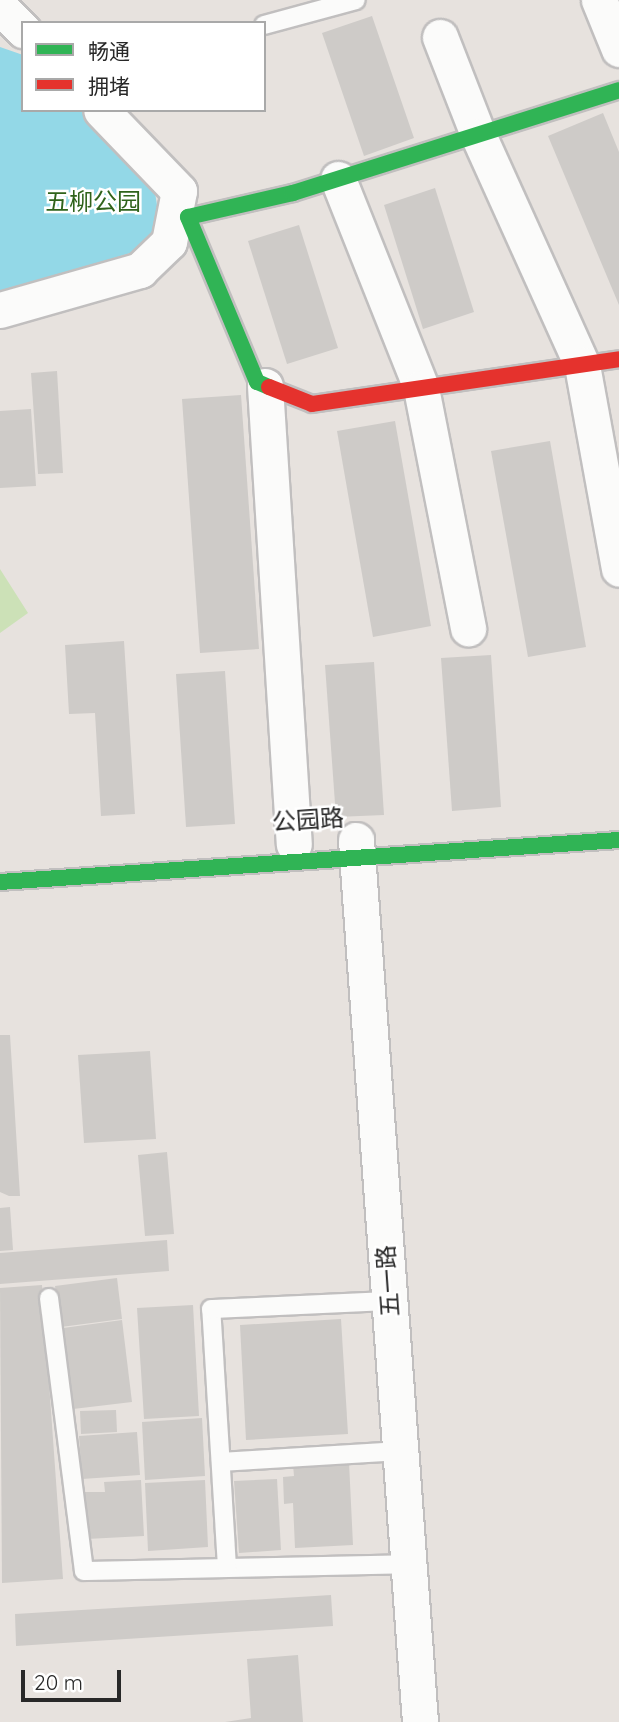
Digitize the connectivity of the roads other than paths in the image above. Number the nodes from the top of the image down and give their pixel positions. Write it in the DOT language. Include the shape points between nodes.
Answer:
graph roads {
  1 [pos="356,0"];
  2 [pos="599,0"];
  3 [pos="318,5"];
  4 [pos="0,7"];
  5 [pos="266,24"];
  6 [pos="21,28"];
  7 [pos="440,37"];
  8 [pos="619,50"];
  9 [pos="619,90"];
  10 [pos="103,112"];
  11 [pos="479,137"];
  12 [pos="338,179"];
  13 [pos="0,310"];
  14 [pos="619,359"];
  15 [pos="582,365"];
  16 [pos="265,386"];
  17 [pos="421,388"];
  18 [pos="619,569"];
  19 [pos="468,628"];
  20 [pos="619,840"];
  21 [pos="294,844"];
  22 [pos="356,844"];
  23 [pos="0,883"];
  24 [pos="49,1298"];
  25 [pos="390,1301"];
  26 [pos="400,1451"];
  27 [pos="221,1462"];
  28 [pos="409,1564"];
  29 [pos="227,1567"];
  30 [pos="420,1722"];
  1 -- 3 [label="lane"];
  2 -- 8 [label="street"];
  3 -- 5 [label="lane"];
  4 -- 6 [label="street"];
  7 -- 11 [label="street"];
  9 -- 11 [label="street"];
  10 -- 13 [label="street" via="179,191 169,242 140,270"];
  11 -- 12 [label="street"];
  11 -- 15 [label="street"];
  12 -- 16 [label="street" via="188,217 257,382"];
  12 -- 17 [label="street"];
  14 -- 15 [label="street"];
  15 -- 17 [label="street"];
  15 -- 18 [label="street"];
  16 -- 17 [label="street" via="312,404"];
  16 -- 21 [label="street"];
  17 -- 19 [label="street"];
  20 -- 22 [label="street"];
  22 -- 23 [label="street"];
  22 -- 25 [label="street, 五一路"];
  24 -- 29 [label="lane" via="84,1571"];
  25 -- 26 [label="street, 五一路"];
  25 -- 27 [label="lane" via="211,1309"];
  26 -- 27 [label="lane"];
  26 -- 28 [label="street, 五一路"];
  27 -- 29 [label="lane"];
  28 -- 29 [label="lane"];
  28 -- 30 [label="street, 五一路"];
}
